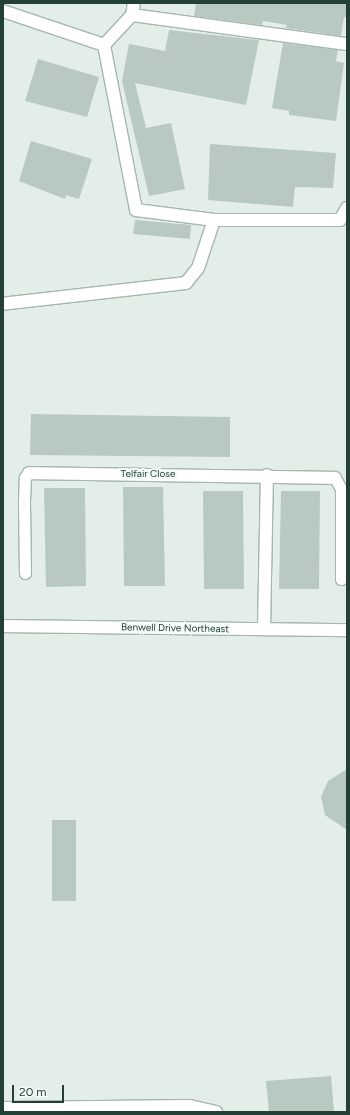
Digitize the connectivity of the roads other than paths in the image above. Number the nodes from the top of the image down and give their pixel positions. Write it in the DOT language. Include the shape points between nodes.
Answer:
graph roads {
  1 [pos="133,9"];
  2 [pos="3,11"];
  3 [pos="347,44"];
  4 [pos="104,45"];
  5 [pos="347,208"];
  6 [pos="214,220"];
  7 [pos="3,304"];
  8 [pos="29,473"];
  9 [pos="267,475"];
  10 [pos="335,478"];
  11 [pos="25,573"];
  12 [pos="341,579"];
  13 [pos="3,626"];
  14 [pos="264,629"];
  15 [pos="347,630"];
  16 [pos="3,1108"];
  17 [pos="216,1112"];
  1 -- 3 [label="street"];
  1 -- 4 [label="street"];
  2 -- 4 [label="street"];
  4 -- 6 [label="street" via="136,210"];
  5 -- 6 [label="street" via="340,220"];
  6 -- 7 [label="street" via="198,268 186,283"];
  8 -- 9 [label="street, Telfair Close"];
  8 -- 11 [label="lane" via="24,477"];
  9 -- 10 [label="street, Telfair Close"];
  9 -- 14 [label="street"];
  10 -- 12 [label="lane" via="342,489"];
  13 -- 14 [label="street, Benwell Drive Northeast"];
  14 -- 15 [label="street, Benwell Drive Northeast"];
  16 -- 17 [label="street" via="190,1106"];
}
